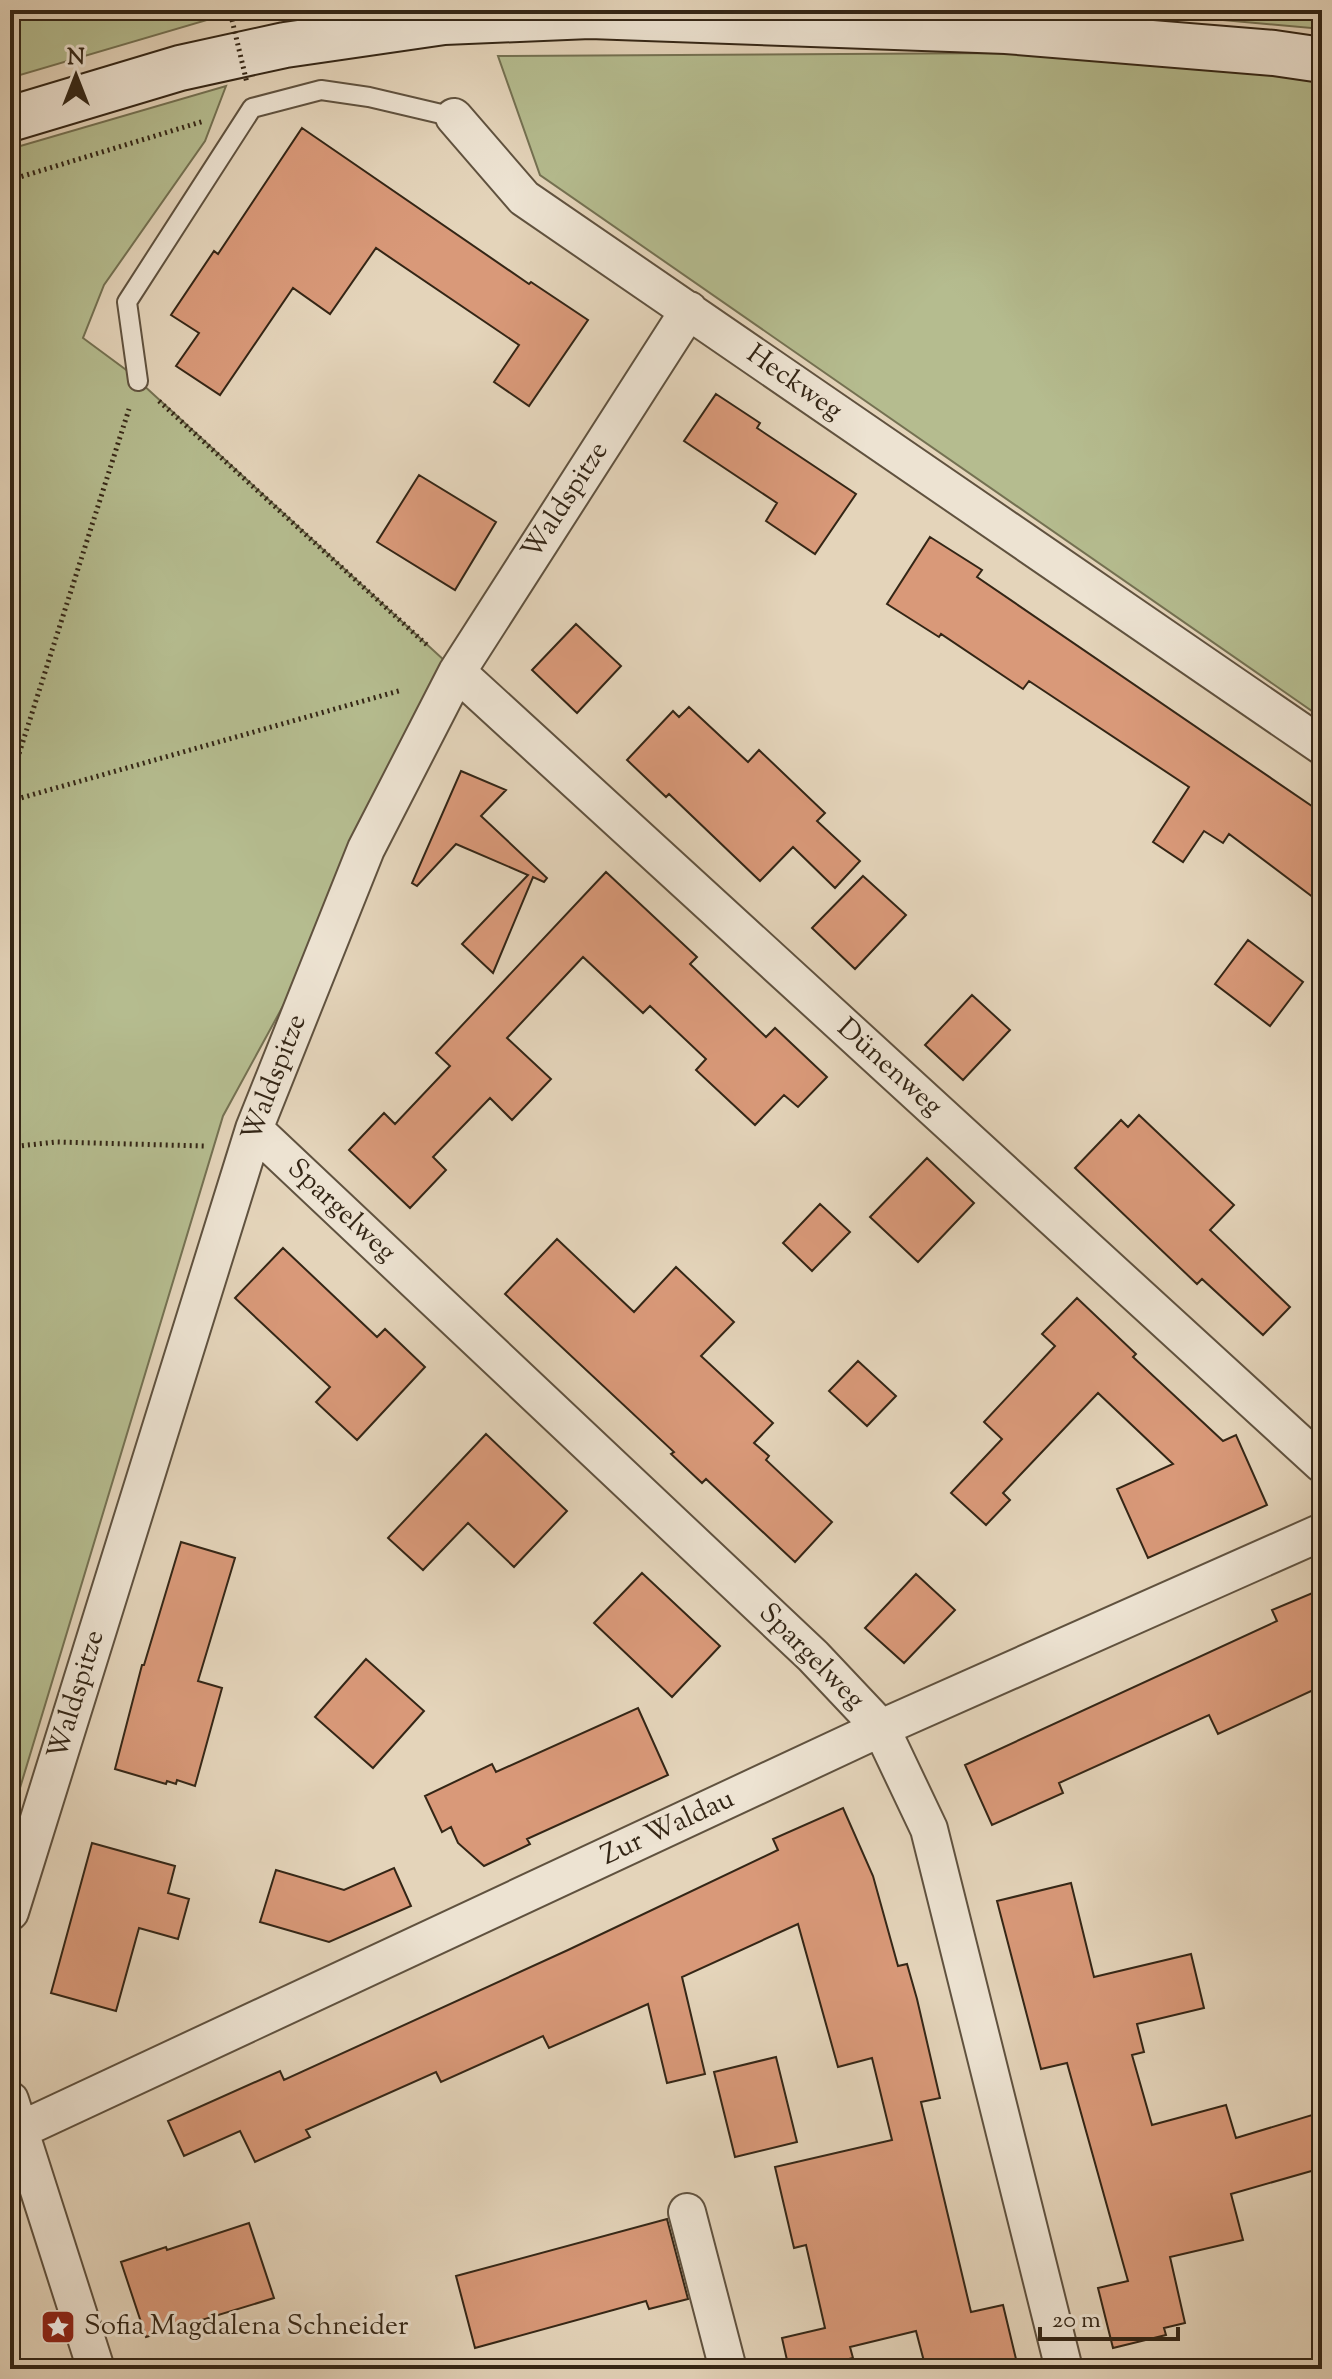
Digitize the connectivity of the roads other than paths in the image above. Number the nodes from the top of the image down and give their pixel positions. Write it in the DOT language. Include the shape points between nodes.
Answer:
graph roads {
  1 [pos="1322,60"];
  2 [pos="454,117"];
  3 [pos="10,119"];
  4 [pos="689,310"];
  5 [pos="138,381"];
  6 [pos="457,672"];
  7 [pos="1322,746"];
  8 [pos="254,1129"];
  9 [pos="1322,1464"];
  10 [pos="1322,1532"];
  11 [pos="881,1728"];
  12 [pos="10,1912"];
  13 [pos="14,2116"];
  14 [pos="687,2212"];
  15 [pos="96,2369"];
  16 [pos="728,2369"];
  17 [pos="1064,2369"];
  1 -- 3 [label="main road" via="1006,31 590,16 444,22 285,45 180,68"];
  2 -- 4 [label="street, Heckweg" via="524,198"];
  2 -- 5 [label="lane, Heckweg" via="321,90 252,108 127,302"];
  4 -- 6 [label="street, Waldspitze"];
  4 -- 7 [label="street, Heckweg"];
  6 -- 8 [label="street, Waldspitze" via="366,849"];
  6 -- 9 [label="street, Dünenweg"];
  8 -- 11 [label="street, Spargelweg" via="813,1656"];
  8 -- 12 [label="street, Waldspitze"];
  10 -- 11 [label="street, Zur Waldau"];
  11 -- 13 [label="street, Zur Waldau"];
  11 -- 17 [label="street, Spargelweg" via="929,1829"];
  13 -- 15 [label="street"];
  14 -- 16 [label="street"];
}
